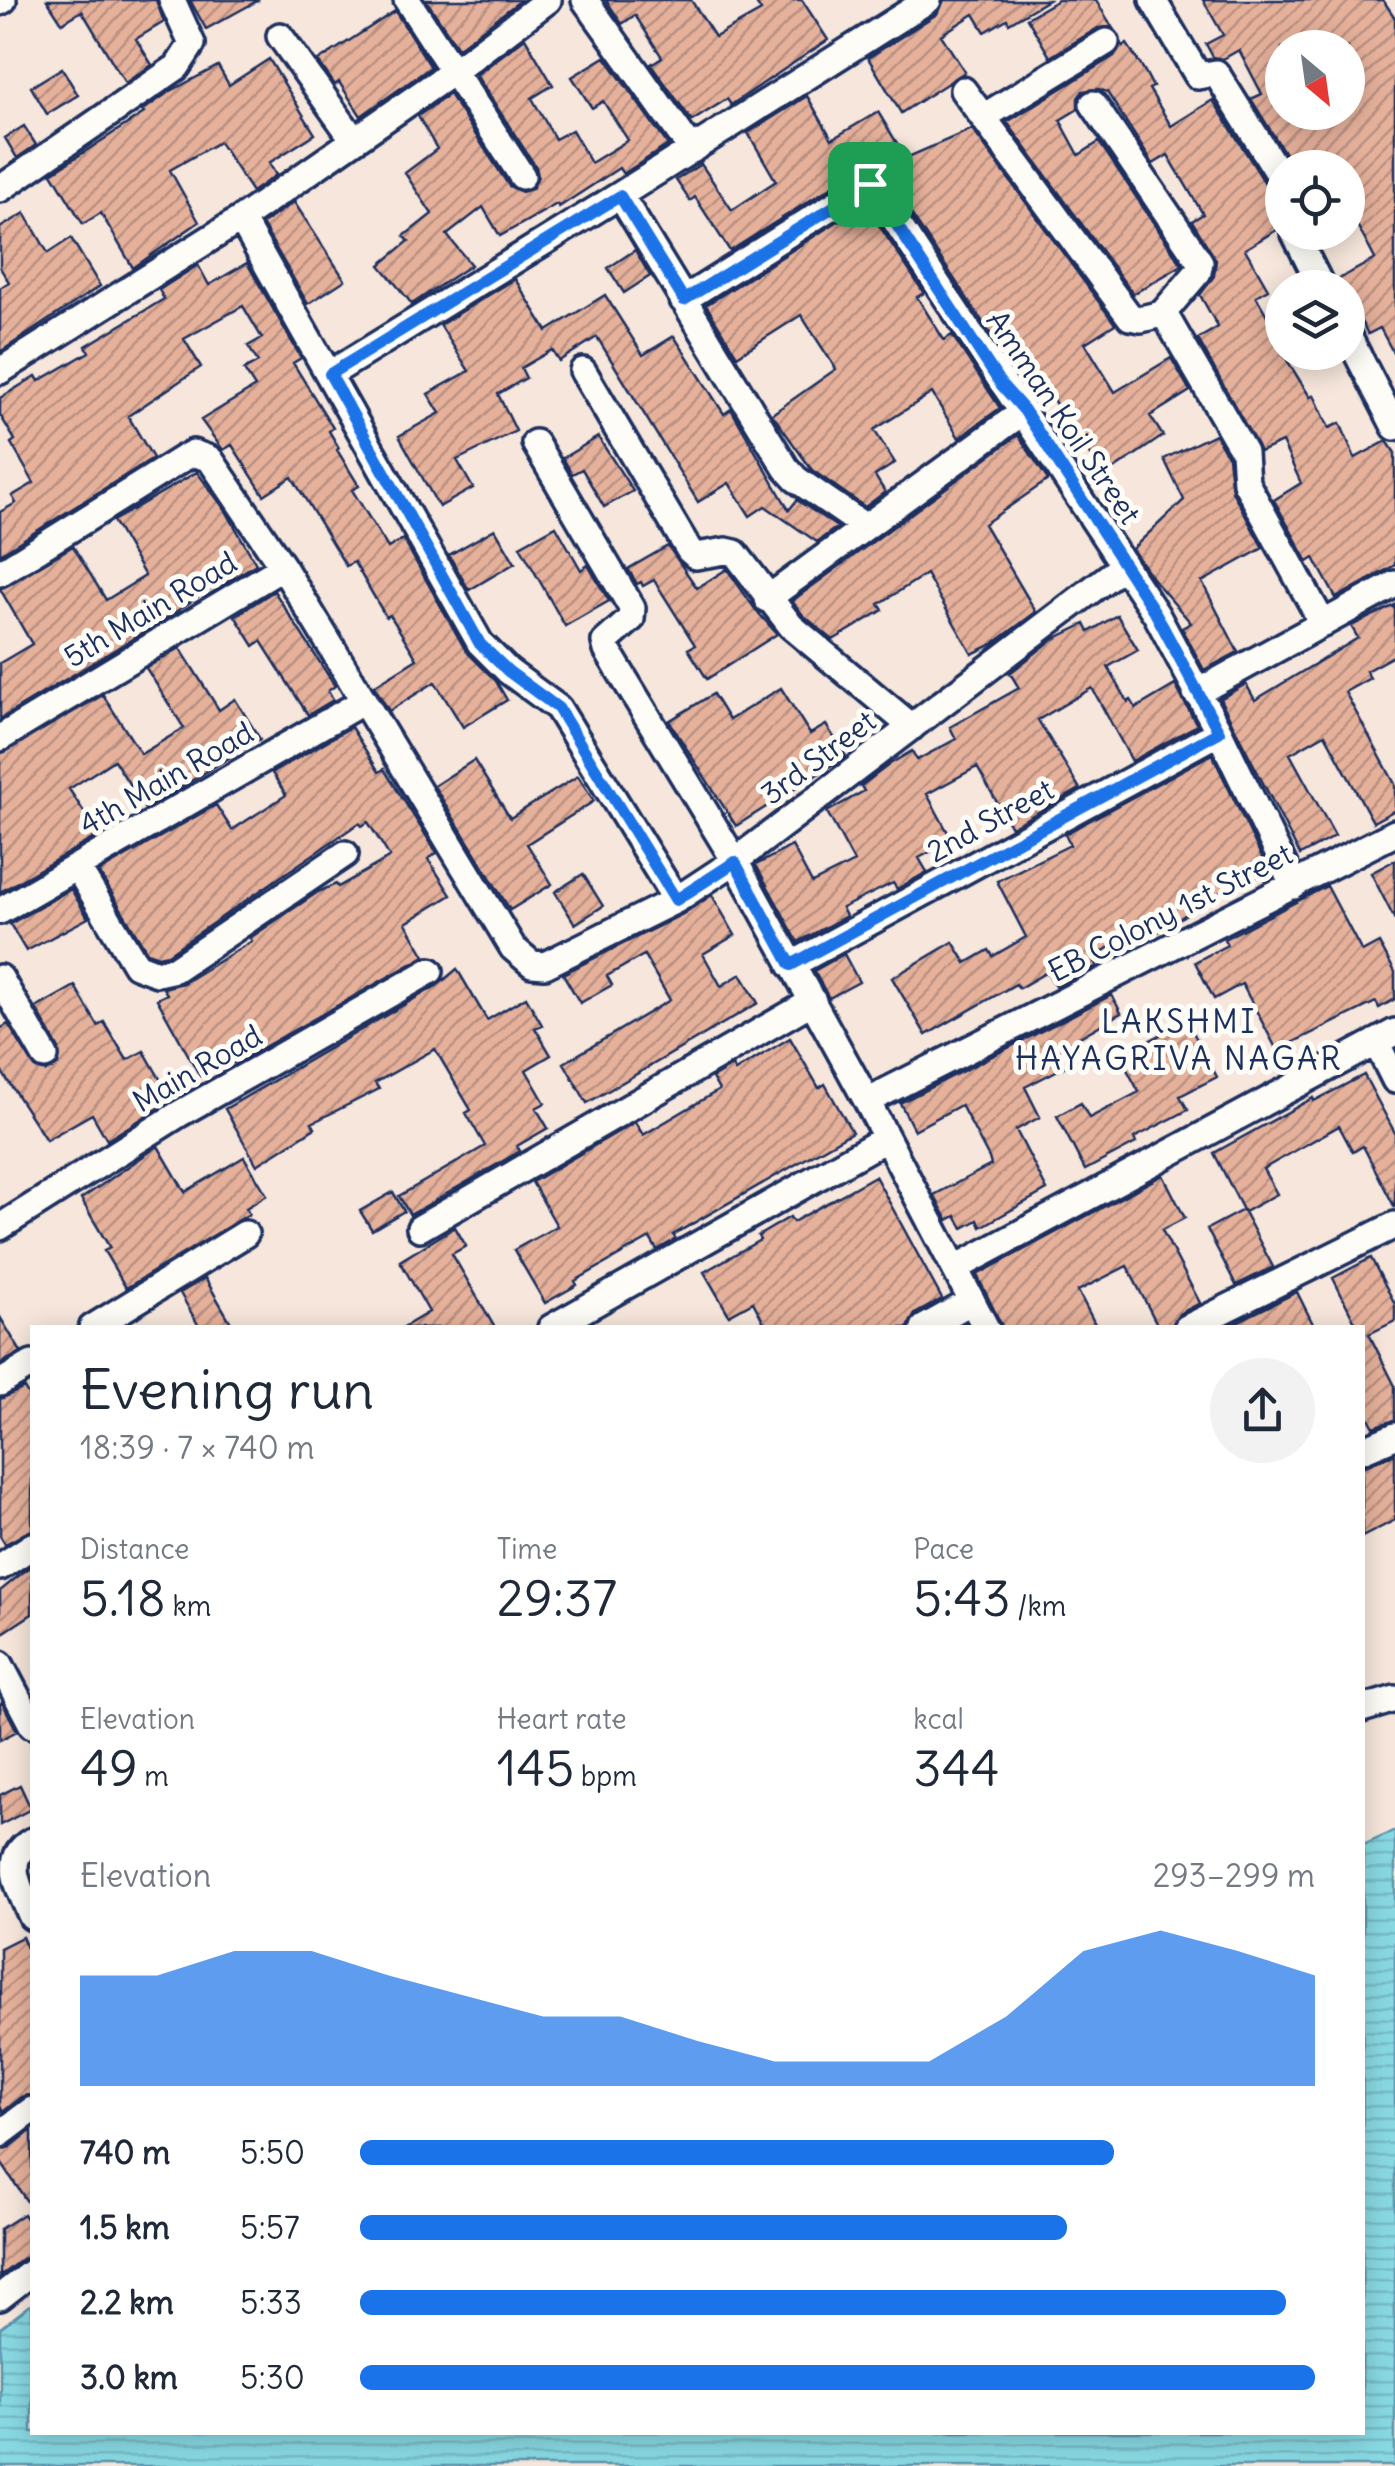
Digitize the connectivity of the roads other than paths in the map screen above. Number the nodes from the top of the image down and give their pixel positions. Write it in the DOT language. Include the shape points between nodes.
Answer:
graph roads {
  1 [pos="172,0"];
  2 [pos="407,0"];
  3 [pos="548,0"];
  4 [pos="585,0"];
  5 [pos="928,0"];
  6 [pos="1153,0"];
  7 [pos="280,36"];
  8 [pos="1106,42"];
  9 [pos="454,71"];
  10 [pos="963,90"];
  11 [pos="1093,104"];
  12 [pos="985,116"];
  13 [pos="354,140"];
  14 [pos="692,150"];
  15 [pos="1265,152"];
  16 [pos="522,176"];
  17 [pos="0,188"];
  18 [pos="620,196"];
  19 [pos="241,219"];
  20 [pos="684,300"];
  21 [pos="1162,314"];
  22 [pos="1365,369"];
  23 [pos="0,370"];
  24 [pos="582,371"];
  25 [pos="330,374"];
  26 [pos="1024,410"];
  27 [pos="1395,427"];
  28 [pos="535,442"];
  29 [pos="864,526"];
  30 [pos="1123,566"];
  31 [pos="283,567"];
  32 [pos="0,572"];
  33 [pos="1395,584"];
  34 [pos="768,599"];
  35 [pos="1323,624"];
  36 [pos="1196,693"];
  37 [pos="364,700"];
  38 [pos="912,727"];
  39 [pos="1219,732"];
  40 [pos="0,738"];
  41 [pos="1395,833"];
  42 [pos="345,854"];
  43 [pos="735,862"];
  44 [pos="77,867"];
  45 [pos="1294,886"];
  46 [pos="676,900"];
  47 [pos="0,911"];
  48 [pos="791,965"];
  49 [pos="430,971"];
  50 [pos="0,978"];
  51 [pos="812,1001"];
  52 [pos="1385,1037"];
  53 [pos="44,1056"];
  54 [pos="1395,1080"];
  55 [pos="867,1101"];
  56 [pos="885,1139"];
  57 [pos="1395,1225"];
  58 [pos="0,1227"];
  59 [pos="420,1228"];
  60 [pos="246,1234"];
  61 [pos="956,1268"];
  62 [pos="972,1301"];
  63 [pos="97,1325"];
  64 [pos="556,1325"];
  65 [pos="929,1325"];
  66 [pos="984,1325"];
  67 [pos="1193,1325"];
  68 [pos="30,1365"];
  69 [pos="0,1383"];
  70 [pos="1395,1436"];
  71 [pos="1365,1449"];
  72 [pos="30,1547"];
  73 [pos="0,1567"];
  74 [pos="0,1664"];
  75 [pos="1395,1699"];
  76 [pos="1365,1708"];
  77 [pos="30,1721"];
  78 [pos="28,1843"];
  79 [pos="30,1912"];
  80 [pos="30,2112"];
  81 [pos="0,2134"];
  82 [pos="30,2274"];
  83 [pos="0,2297"];
  1 -- 17 [label="street" via="192,44 177,68"];
  2 -- 9 [label="street"];
  3 -- 9 [label="street"];
  4 -- 14 [label="street"];
  5 -- 14 [label="street"];
  6 -- 15 [label="street" via="1198,76 1216,73"];
  7 -- 13 [label="street"];
  8 -- 12 [label="street"];
  9 -- 13 [label="street"];
  9 -- 16 [label="street"];
  10 -- 12 [label="street"];
  11 -- 21 [label="street" via="1200,262"];
  12 -- 21 [label="street" via="1130,318"];
  13 -- 19 [label="street"];
  14 -- 18 [label="street"];
  18 -- 20 [label="street"];
  18 -- 25 [label="street"];
  19 -- 23 [label="street"];
  19 -- 25 [label="street"];
  20 -- 26 [label="street, Amman Koil Street" via="870,184"];
  20 -- 29 [label="street" via="786,468"];
  21 -- 35 [label="street" via="1244,452 1246,483"];
  22 -- 27 [label="street"];
  24 -- 34 [label="street" via="689,550 696,556 734,554"];
  25 -- 46 [label="street" via="480,644 558,708"];
  26 -- 29 [label="street"];
  26 -- 30 [label="street, Amman Koil Street"];
  28 -- 43 [label="street" via="632,608 631,618 605,642 606,650"];
  29 -- 34 [label="street"];
  30 -- 36 [label="street, Amman Koil Street"];
  30 -- 38 [label="street, 3rd Street"];
  31 -- 32 [label="street" via="210,458 194,453"];
  31 -- 37 [label="street"];
  31 -- 40 [label="street, 5th Main Road"];
  33 -- 35 [label="street"];
  34 -- 38 [label="street"];
  35 -- 36 [label="street"];
  36 -- 39 [label="street, Amman Koil Street"];
  37 -- 44 [label="street, 4th Main Road"];
  37 -- 46 [label="street, 3rd Street" via="513,948 532,964 558,960"];
  38 -- 43 [label="street, 3rd Street"];
  39 -- 45 [label="street, Amman Koil Street"];
  39 -- 48 [label="street, 2nd Street"];
  41 -- 45 [label="street, EB Colony 1st Street"];
  42 -- 44 [label="street" via="176,969 157,973 136,965"];
  43 -- 46 [label="street, 3rd Street"];
  43 -- 48 [label="street"];
  44 -- 47 [label="street, 4th Main Road"];
  45 -- 55 [label="street, EB Colony 1st Street"];
  48 -- 51 [label="street"];
  49 -- 58 [label="street, Main Road" via="178,1114"];
  50 -- 53 [label="street"];
  51 -- 55 [label="street"];
  51 -- 59 [label="street"];
  52 -- 54 [label="street"];
  52 -- 61 [label="street"];
  55 -- 56 [label="street"];
  56 -- 61 [label="street"];
  56 -- 64 [label="street"];
  57 -- 67 [label="street"];
  60 -- 63 [label="street"];
  61 -- 62 [label="street"];
  62 -- 65 [label="street"];
  62 -- 66 [label="street"];
  68 -- 69 [label="street"];
  70 -- 71 [label="street"];
  72 -- 73 [label="street"];
  74 -- 77 [label="street"];
  75 -- 76 [label="street"];
  78 -- 79 [label="street" via="12,1869"];
  80 -- 81 [label="street"];
  82 -- 83 [label="street"];
}
